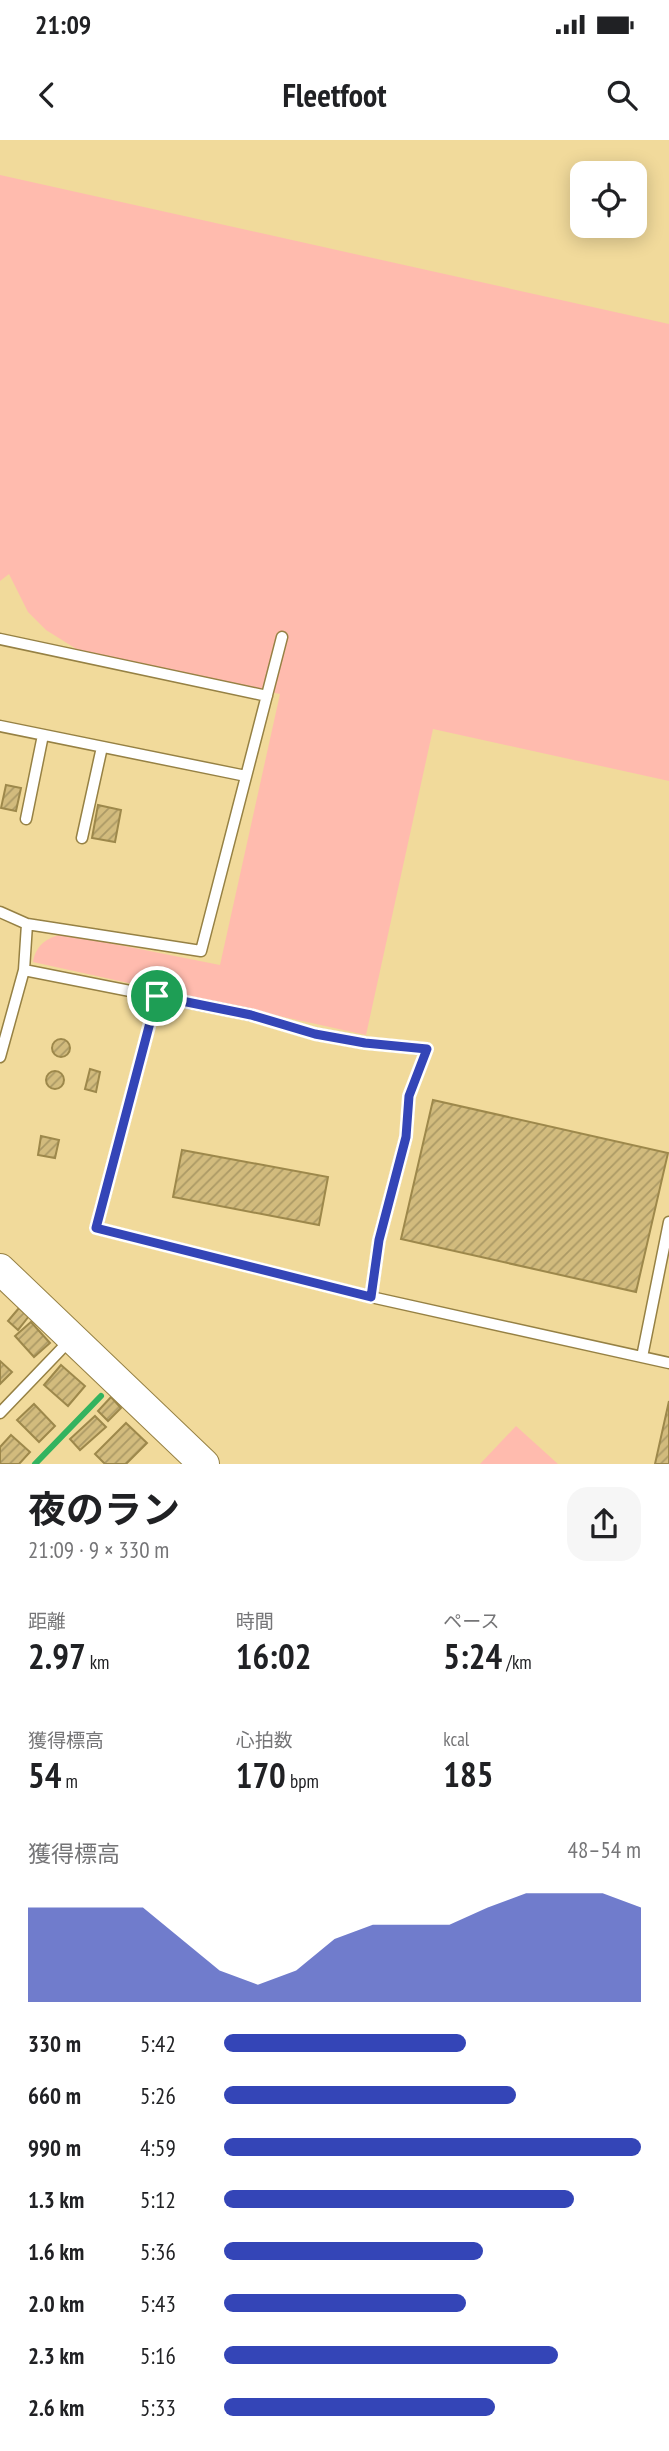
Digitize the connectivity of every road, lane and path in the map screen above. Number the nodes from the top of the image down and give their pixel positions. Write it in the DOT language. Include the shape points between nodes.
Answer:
graph roads {
  1 [pos="282,637"];
  2 [pos="0,639"];
  3 [pos="267,696"];
  4 [pos="0,726"];
  5 [pos="43,735"];
  6 [pos="102,747"];
  7 [pos="246,776"];
  8 [pos="26,819"];
  9 [pos="82,838"];
  10 [pos="0,912"];
  11 [pos="27,924"];
  12 [pos="24,970"];
  13 [pos="157,996"];
  14 [pos="0,1057"];
  15 [pos="669,1222"];
  16 [pos="0,1269"];
  17 [pos="371,1297"];
  18 [pos="74,1337"];
  19 [pos="642,1357"];
  20 [pos="669,1363"];
  21 [pos="0,1413"];
  22 [pos="204,1464"];
  1 -- 3 [label="lane"];
  2 -- 3 [label="lane"];
  3 -- 7 [label="lane"];
  4 -- 5 [label="lane"];
  5 -- 6 [label="lane"];
  5 -- 8 [label="lane"];
  6 -- 7 [label="lane"];
  6 -- 9 [label="lane"];
  7 -- 11 [label="lane" via="201,951"];
  10 -- 11 [label="lane"];
  11 -- 12 [label="lane"];
  12 -- 13 [label="lane"];
  12 -- 14 [label="lane"];
  13 -- 17 [label="lane" via="96,1228"];
  13 -- 17 [label="lane" via="251,1015 315,1034 427,1049 409,1096 406,1137 379,1240"];
  15 -- 19 [label="lane"];
  16 -- 18 [label="street"];
  17 -- 19 [label="lane"];
  18 -- 21 [label="lane"];
  18 -- 22 [label="street"];
  19 -- 20 [label="lane"];
}
